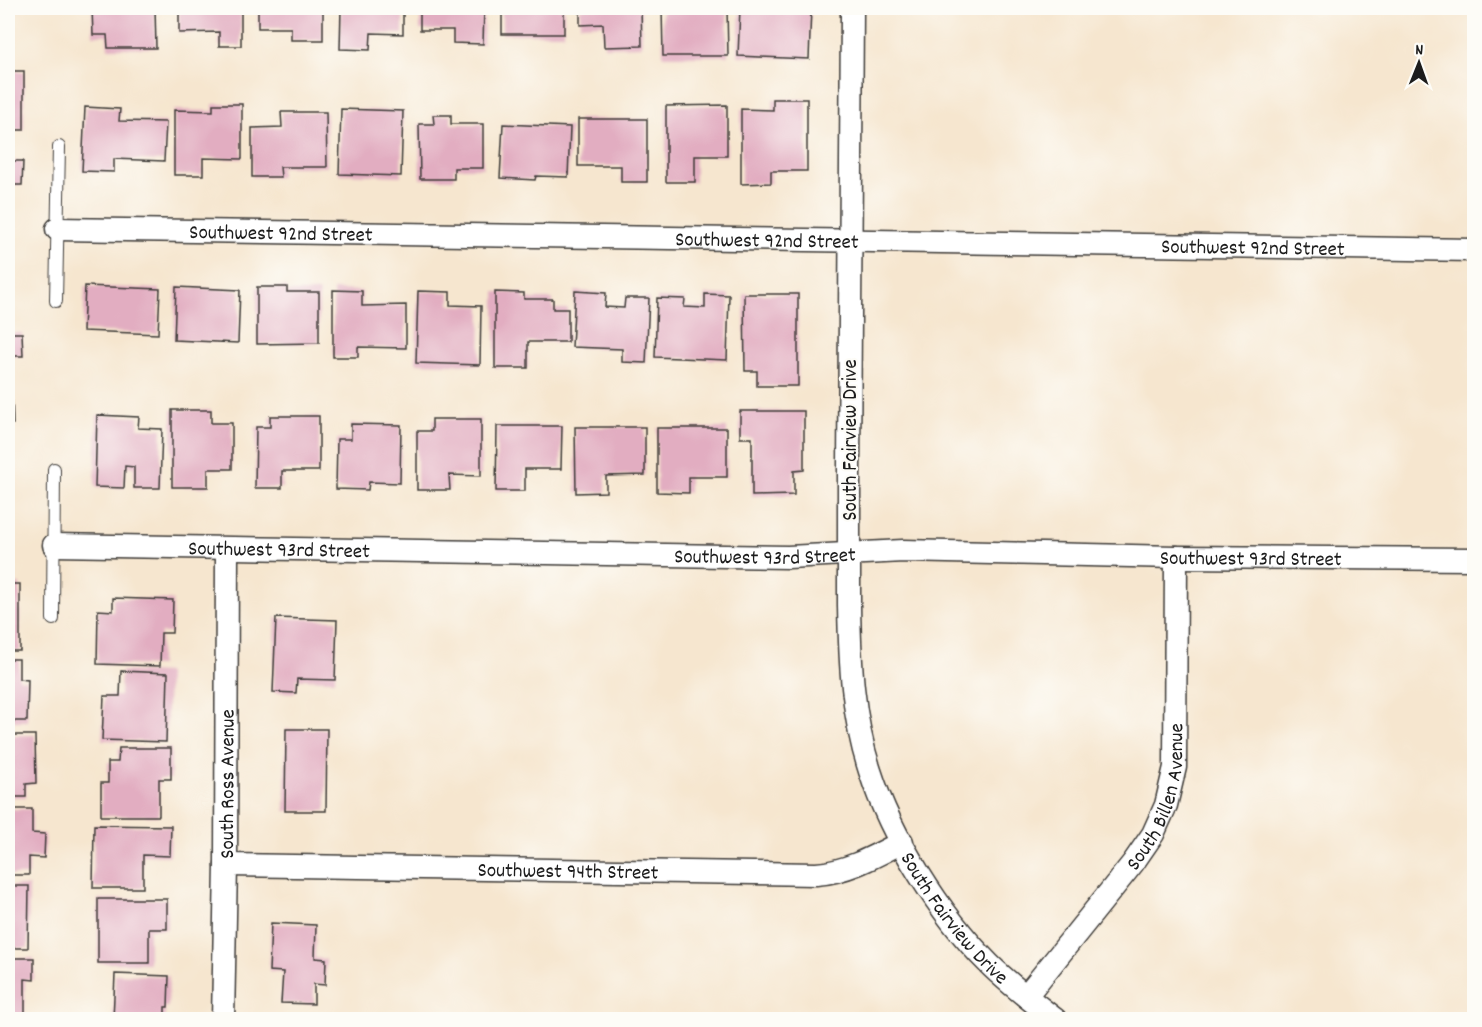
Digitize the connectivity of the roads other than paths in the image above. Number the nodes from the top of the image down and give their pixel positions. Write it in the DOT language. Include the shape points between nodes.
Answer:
graph roads {
  1 [pos="852,8"];
  2 [pos="59,147"];
  3 [pos="57,229"];
  4 [pos="849,241"];
  5 [pos="1474,250"];
  6 [pos="56,301"];
  7 [pos="54,468"];
  8 [pos="54,545"];
  9 [pos="227,549"];
  10 [pos="849,554"];
  11 [pos="1176,556"];
  12 [pos="1474,559"];
  13 [pos="53,619"];
  14 [pos="902,842"];
  15 [pos="226,865"];
  16 [pos="1026,996"];
  17 [pos="224,1020"];
  18 [pos="1056,1020"];
  1 -- 4 [label="street, South Fairview Drive"];
  2 -- 3 [label="lane"];
  3 -- 4 [label="street, Southwest 92nd Street"];
  3 -- 6 [label="lane"];
  4 -- 5 [label="street, Southwest 92nd Street"];
  4 -- 10 [label="street, South Fairview Drive"];
  7 -- 8 [label="lane"];
  8 -- 9 [label="street, Southwest 93rd Street"];
  8 -- 13 [label="lane"];
  9 -- 10 [label="street, Southwest 93rd Street" via="788,557"];
  9 -- 15 [label="street, South Ross Avenue"];
  10 -- 11 [label="street, Southwest 93rd Street" via="903,550"];
  10 -- 14 [label="street, South Fairview Drive" via="850,672 857,722 871,774"];
  11 -- 12 [label="street, Southwest 93rd Street"];
  11 -- 16 [label="street, South Billen Avenue" via="1175,767 1166,805 1153,834 1133,863"];
  14 -- 15 [label="street, Southwest 94th Street" via="869,859 816,874"];
  14 -- 16 [label="street, South Fairview Drive" via="953,922 989,964"];
  15 -- 17 [label="street, South Ross Avenue"];
  16 -- 18 [label="street, South Fairview Drive"];
}
